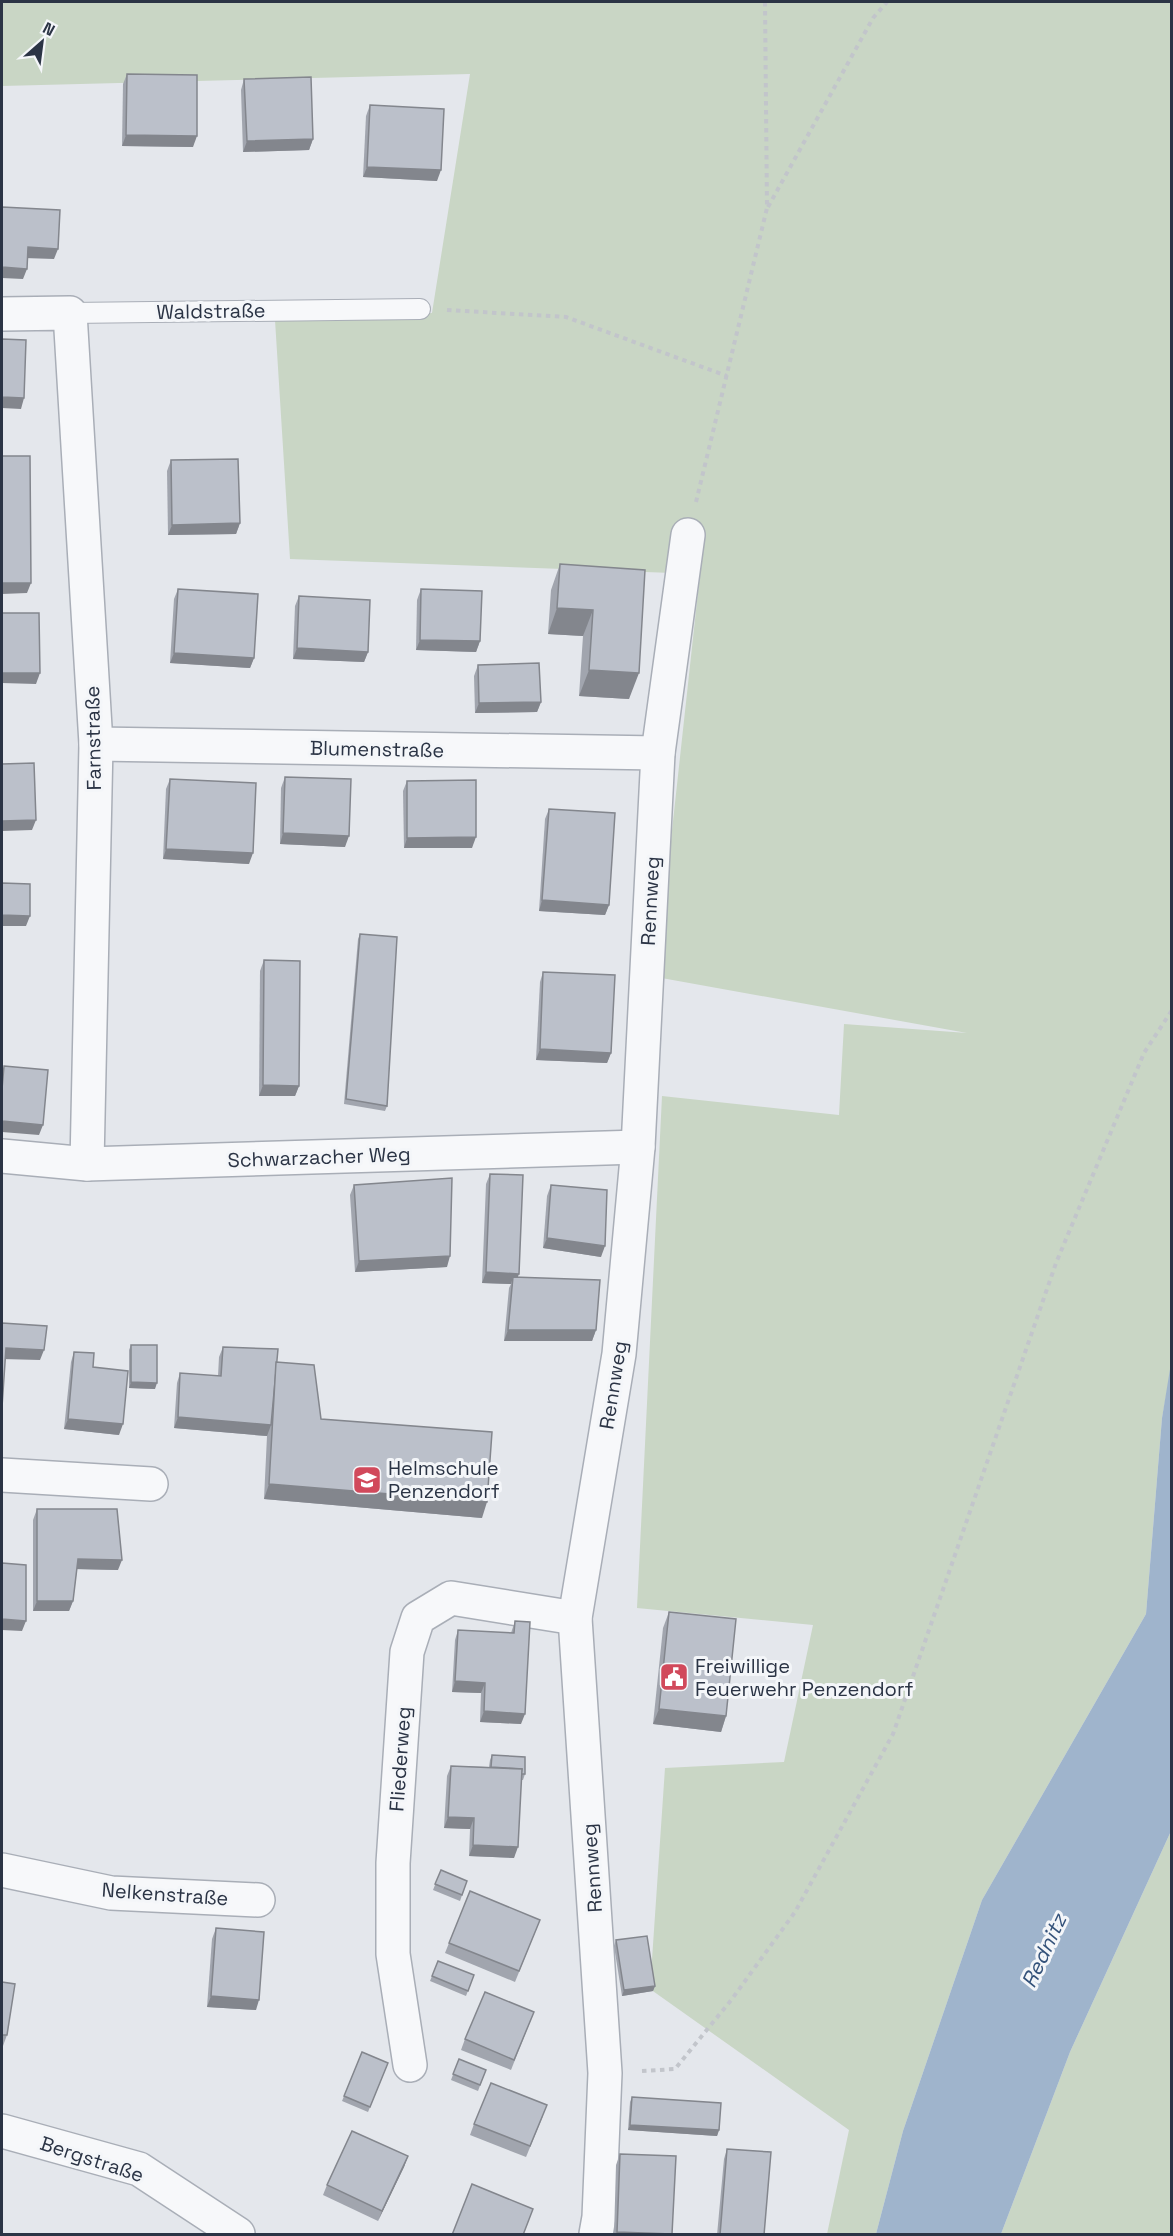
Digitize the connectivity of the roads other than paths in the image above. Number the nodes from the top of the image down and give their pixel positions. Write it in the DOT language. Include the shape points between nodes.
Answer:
graph roads {
  1 [pos="420,309"];
  2 [pos="70,313"];
  3 [pos="2,314"];
  4 [pos="688,535"];
  5 [pos="96,744"];
  6 [pos="658,753"];
  7 [pos="638,1147"];
  8 [pos="2,1156"];
  9 [pos="87,1164"];
  10 [pos="2,1475"];
  11 [pos="151,1484"];
  12 [pos="575,1618"];
  13 [pos="2,1870"];
  14 [pos="258,1900"];
  15 [pos="411,2065"];
  16 [pos="2,2131"];
  17 [pos="238,2235"];
  18 [pos="596,2235"];
  1 -- 2 [label="lane, Waldstraße"];
  2 -- 3 [label="street, Waldstraße"];
  2 -- 5 [label="street, Farnstraße"];
  4 -- 6 [label="street, Rennweg"];
  5 -- 6 [label="street, Blumenstraße"];
  5 -- 9 [label="street, Farnstraße"];
  6 -- 7 [label="street, Rennweg"];
  7 -- 9 [label="street, Schwarzacher Weg"];
  7 -- 12 [label="street, Rennweg" via="620,1354"];
  8 -- 9 [label="street, Schwarzacher Weg"];
  10 -- 11 [label="street"];
  12 -- 15 [label="street, Fliederweg" via="452,1598 418,1618 407,1652 393,1863 393,1954"];
  12 -- 18 [label="street, Rennweg" via="605,2073"];
  13 -- 14 [label="street, Nelkenstraße" via="111,1893"];
  16 -- 17 [label="street, Bergstraße" via="139,2169"];
}
